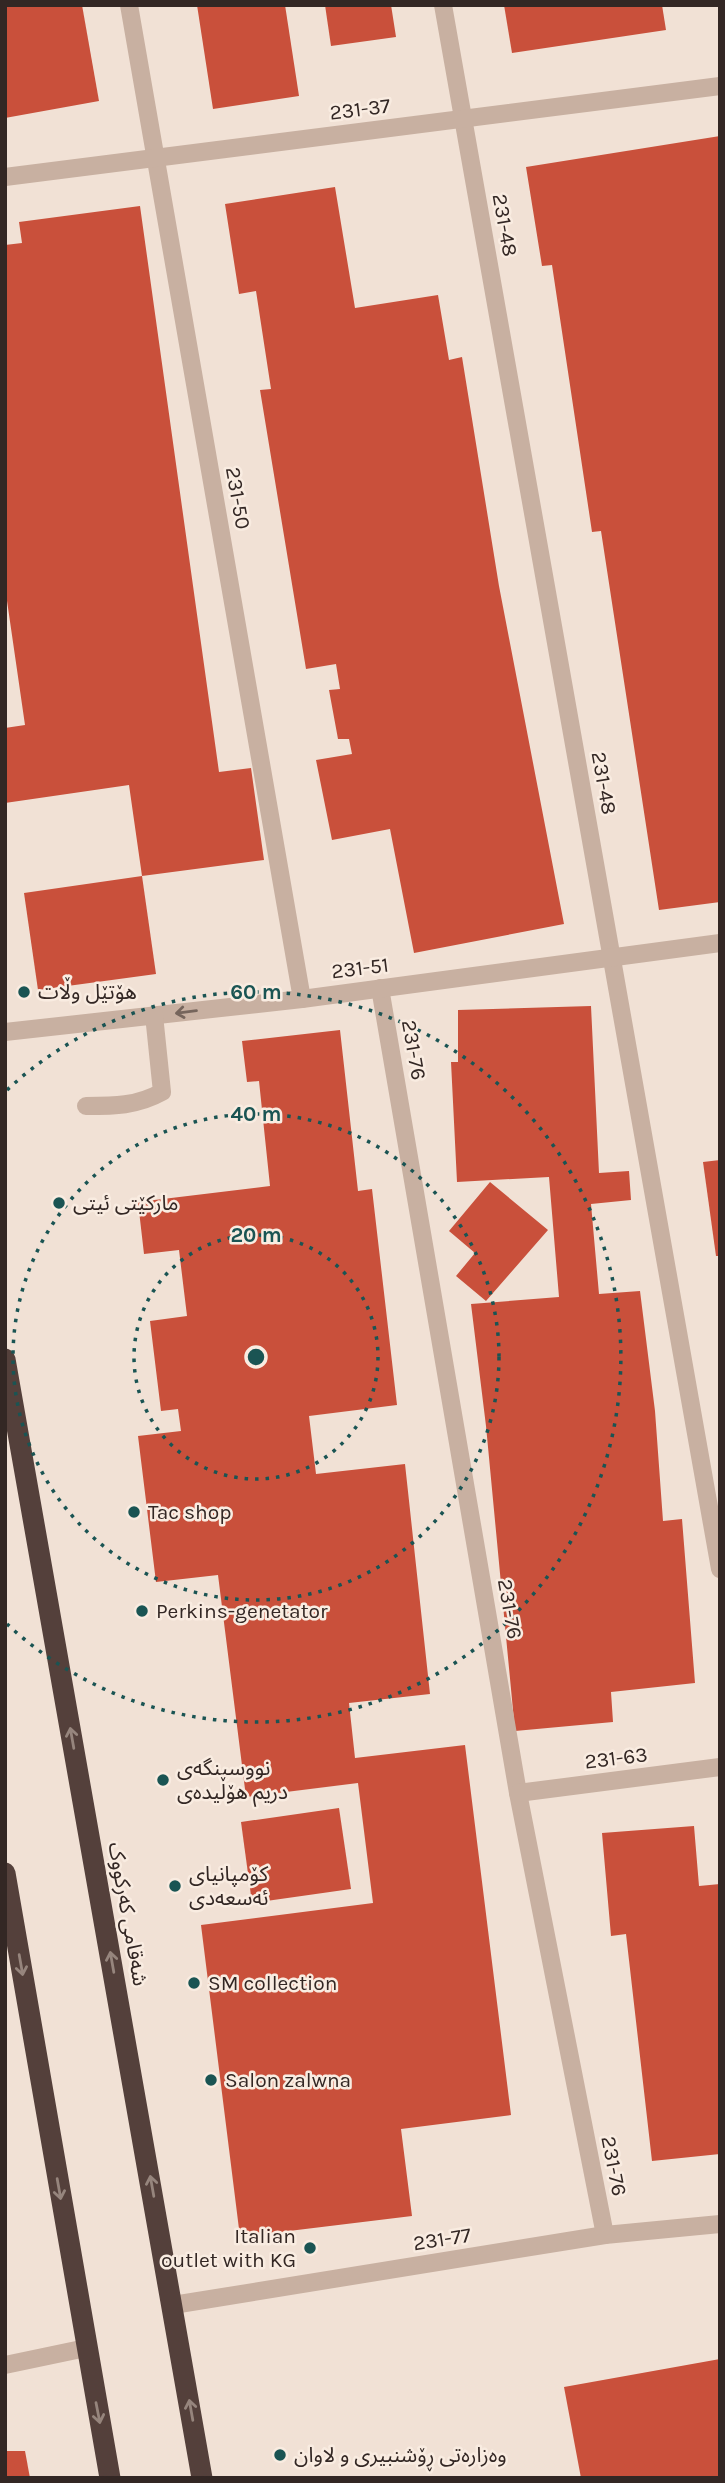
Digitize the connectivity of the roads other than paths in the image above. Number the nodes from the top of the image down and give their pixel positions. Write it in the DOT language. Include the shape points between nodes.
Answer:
graph roads {
  1 [pos="130,5"];
  2 [pos="443,5"];
  3 [pos="720,86"];
  4 [pos="463,119"];
  5 [pos="156,158"];
  6 [pos="5,177"];
  7 [pos="720,943"];
  8 [pos="612,958"];
  9 [pos="380,988"];
  10 [pos="302,999"];
  11 [pos="154,1015"];
  12 [pos="5,1032"];
  13 [pos="86,1107"];
  14 [pos="5,1359"];
  15 [pos="720,1569"];
  16 [pos="720,1768"];
  17 [pos="518,1793"];
  18 [pos="5,1873"];
  19 [pos="720,2224"];
  20 [pos="605,2235"];
  21 [pos="173,2305"];
  22 [pos="86,2348"];
  23 [pos="5,2365"];
  24 [pos="110,2478"];
  25 [pos="202,2478"];
  1 -- 5 [label="street, 231-50"];
  2 -- 4 [label="street, 231-48"];
  3 -- 4 [label="street, 231-37"];
  4 -- 5 [label="street, 231-37"];
  4 -- 8 [label="street, 231-48"];
  5 -- 6 [label="street, 231-37"];
  5 -- 10 [label="street, 231-50"];
  7 -- 8 [label="street, 231-51"];
  8 -- 9 [label="street, 231-51"];
  8 -- 15 [label="street, 231-48"];
  9 -- 10 [label="street, 231-51"];
  9 -- 17 [label="street, 231-76"];
  10 -- 11 [label="street, 231-51, one-way"];
  11 -- 12 [label="street, 231-51"];
  11 -- 13 [label="street" via="162,1092 121,1107"];
  21 -- 14 [label="highway, شەقامی کەرکووک, one-way"];
  16 -- 17 [label="street, 231-63"];
  17 -- 20 [label="street, 231-76"];
  18 -- 22 [label="highway, one-way"];
  19 -- 20 [label="street, 231-77"];
  20 -- 21 [label="street, 231-77"];
  25 -- 21 [label="highway, شەقامی کەرکووک, one-way"];
  22 -- 23 [label="street"];
  22 -- 24 [label="highway, one-way"];
}
